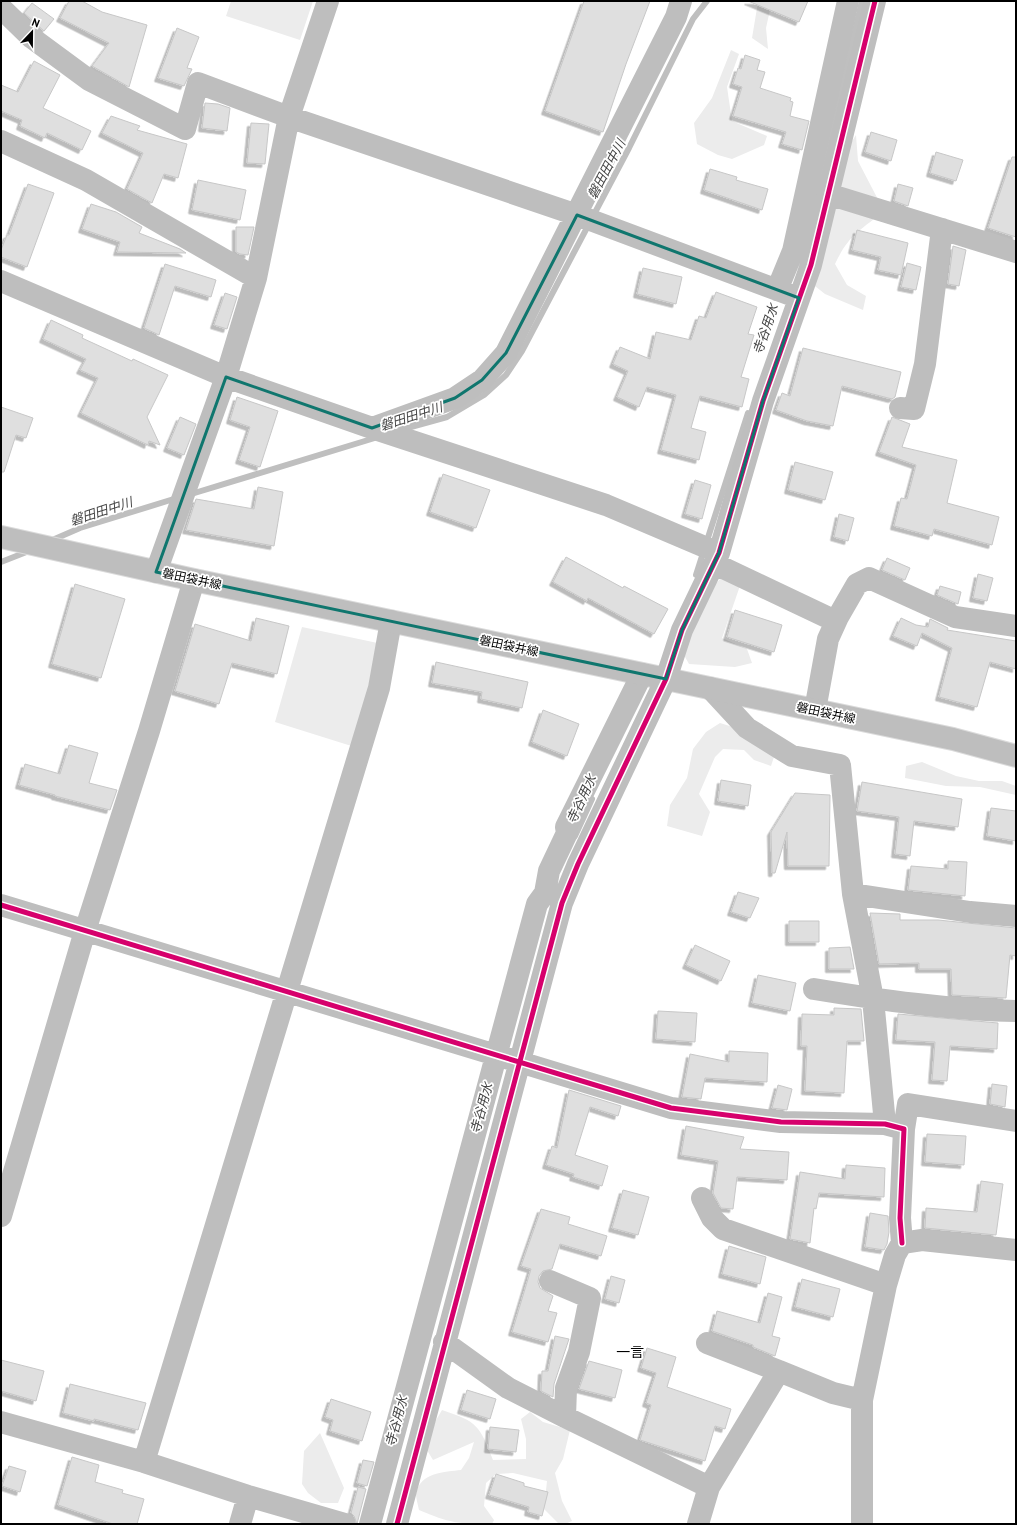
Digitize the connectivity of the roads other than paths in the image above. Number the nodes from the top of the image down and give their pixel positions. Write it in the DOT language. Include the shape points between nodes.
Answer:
graph roads {
  1 [pos="328,1"];
  2 [pos="681,1"];
  3 [pos="848,1"];
  4 [pos="875,1"];
  5 [pos="1,8"];
  6 [pos="289,117"];
  7 [pos="1,141"];
  8 [pos="828,194"];
  9 [pos="577,215"];
  10 [pos="942,229"];
  11 [pos="1016,252"];
  12 [pos="256,278"];
  13 [pos="1,280"];
  14 [pos="777,290"];
  15 [pos="799,298"];
  16 [pos="226,377"];
  17 [pos="900,408"];
  18 [pos="372,428"];
  19 [pos="1,538"];
  20 [pos="717,558"];
  21 [pos="156,572"];
  22 [pos="194,580"];
  23 [pos="838,617"];
  24 [pos="390,621"];
  25 [pos="1016,626"];
  26 [pos="642,674"];
  27 [pos="666,679"];
  28 [pos="710,688"];
  29 [pos="815,710"];
  30 [pos="1016,756"];
  31 [pos="853,894"];
  32 [pos="1,906"];
  33 [pos="1016,916"];
  34 [pos="85,931"];
  35 [pos="814,989"];
  36 [pos="288,992"];
  37 [pos="873,999"];
  38 [pos="1016,1010"];
  39 [pos="497,1055"];
  40 [pos="520,1062"];
  41 [pos="1016,1121"];
  42 [pos="894,1126"];
  43 [pos="702,1198"];
  44 [pos="1,1216"];
  45 [pos="902,1242"];
  46 [pos="1016,1250"];
  47 [pos="550,1281"];
  48 [pos="886,1285"];
  49 [pos="444,1342"];
  50 [pos="708,1343"];
  51 [pos="779,1371"];
  52 [pos="862,1400"];
  53 [pos="565,1418"];
  54 [pos="1,1422"];
  55 [pos="144,1462"];
  56 [pos="709,1487"];
  57 [pos="248,1496"];
  58 [pos="240,1524"];
  59 [pos="345,1524"];
  60 [pos="370,1524"];
  61 [pos="397,1524"];
  62 [pos="698,1524"];
  63 [pos="862,1524"];
  1 -- 6 [label="street"];
  2 -- 9 [label="street" via="676,18"];
  3 -- 14 [label="street" via="792,251"];
  4 -- 8 [label="street"];
  5 -- 6 [label="street" via="32,38 89,80 186,129 198,83"];
  6 -- 9 [label="street"];
  6 -- 12 [label="street"];
  7 -- 12 [label="street" via="86,180"];
  8 -- 10 [label="street"];
  8 -- 15 [label="street" via="811,265"];
  9 -- 14 [label="street"];
  9 -- 18 [label="street" via="506,353 482,380 455,398"];
  10 -- 11 [label="street"];
  10 -- 17 [label="street" via="925,364 914,409"];
  12 -- 16 [label="street"];
  13 -- 16 [label="street"];
  14 -- 15 [label="street"];
  15 -- 20 [label="street" via="763,401"];
  16 -- 18 [label="street"];
  16 -- 21 [label="street"];
  18 -- 20 [label="street" via="606,505"];
  19 -- 21 [label="street, 磐田袋井線"];
  20 -- 23 [label="street" via="831,620"];
  20 -- 27 [label="street" via="682,630"];
  21 -- 22 [label="street, 磐田袋井線"];
  22 -- 24 [label="street, 磐田袋井線"];
  22 -- 34 [label="street"];
  23 -- 25 [label="street" via="857,584 870,578 955,617"];
  23 -- 29 [label="street" via="828,639"];
  24 -- 26 [label="street, 磐田袋井線"];
  24 -- 36 [label="street" via="379,688"];
  26 -- 27 [label="street, 磐田袋井線"];
  26 -- 39 [label="street" via="566,827 567,833 549,871 544,893 537,904"];
  27 -- 28 [label="street, 磐田袋井線"];
  27 -- 40 [label="street" via="562,903"];
  28 -- 29 [label="street, 磐田袋井線"];
  28 -- 31 [label="street" via="747,728 792,756 840,765"];
  29 -- 30 [label="street, 磐田袋井線" via="953,739"];
  31 -- 33 [label="street" via="970,912"];
  31 -- 37 [label="street"];
  32 -- 34 [label="street"];
  34 -- 36 [label="street"];
  34 -- 44 [label="street"];
  35 -- 37 [label="street"];
  36 -- 39 [label="street"];
  36 -- 55 [label="street"];
  37 -- 38 [label="street" via="984,1010"];
  37 -- 42 [label="street"];
  39 -- 40 [label="street"];
  39 -- 60 [label="street"];
  40 -- 42 [label="street" via="671,1108 781,1122"];
  40 -- 49 [label="street"];
  41 -- 42 [label="street" via="908,1104"];
  42 -- 45 [label="street"];
  43 -- 48 [label="street" via="712,1218 722,1229"];
  45 -- 46 [label="street" via="922,1240"];
  45 -- 48 [label="street" via="895,1255"];
  47 -- 53 [label="street" via="590,1298 579,1352 566,1388"];
  48 -- 52 [label="street"];
  49 -- 53 [label="street" via="508,1388"];
  49 -- 61 [label="street"];
  50 -- 51 [label="street"];
  51 -- 52 [label="street" via="833,1393"];
  51 -- 56 [label="street"];
  52 -- 63 [label="street"];
  53 -- 56 [label="street"];
  54 -- 55 [label="street"];
  55 -- 57 [label="street"];
  56 -- 62 [label="street"];
  57 -- 58 [label="street"];
  57 -- 59 [label="street"];
}
